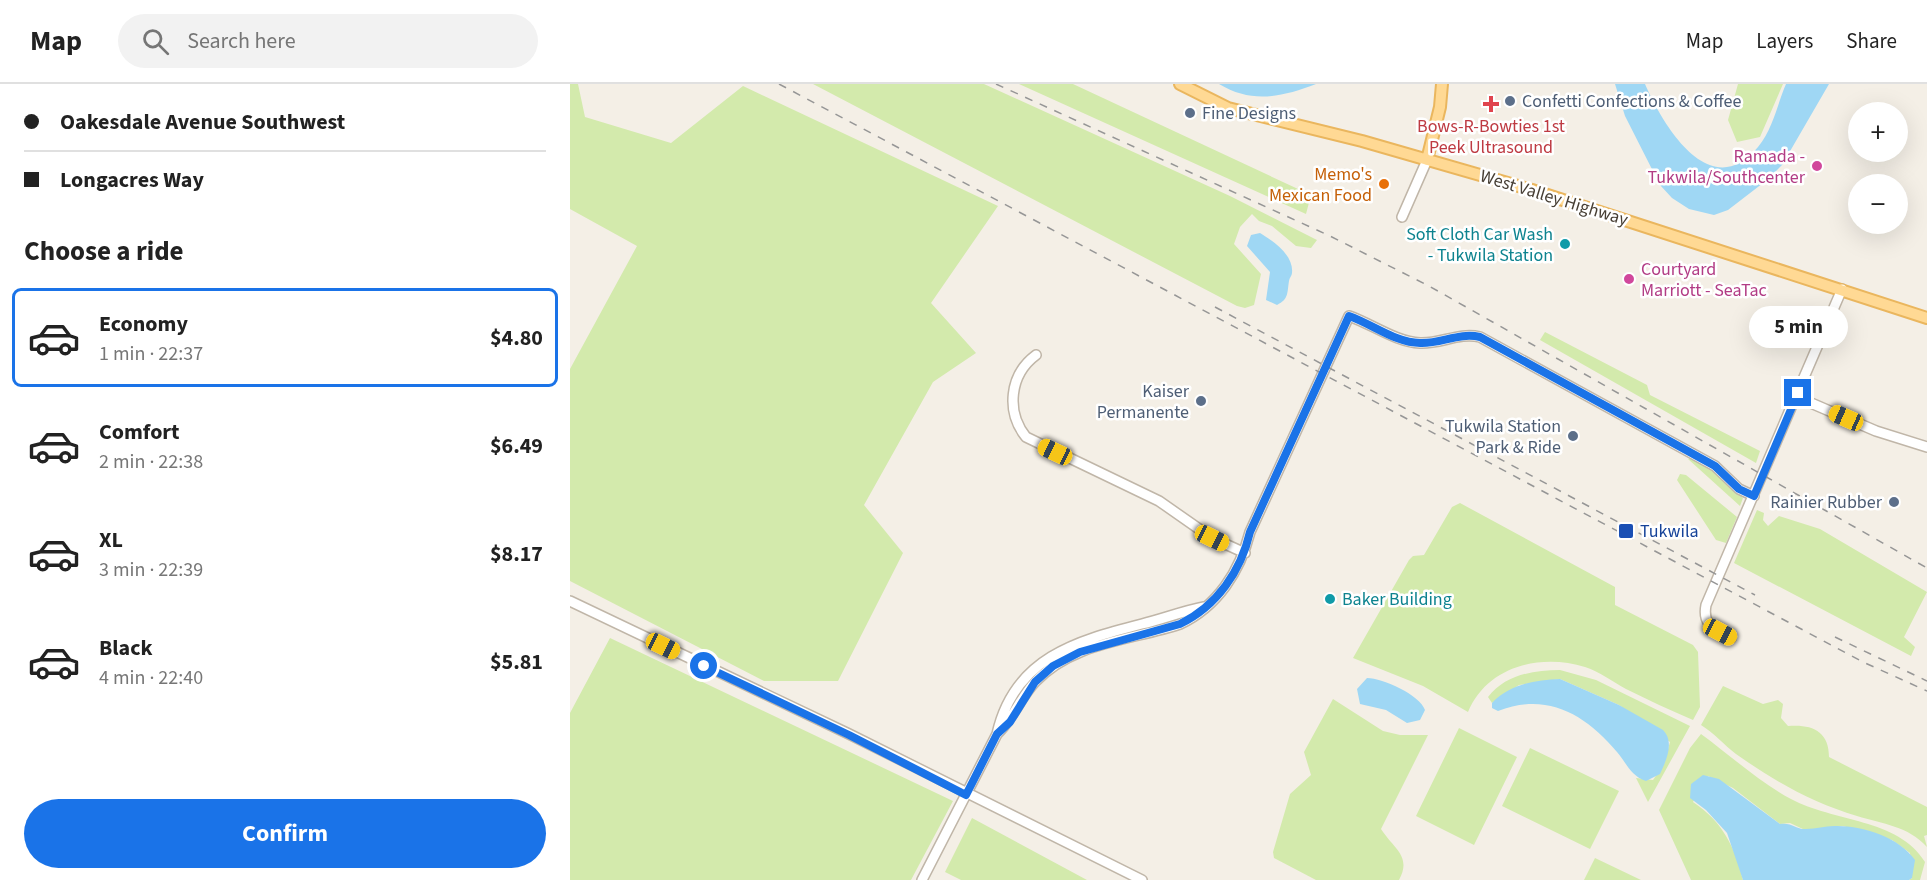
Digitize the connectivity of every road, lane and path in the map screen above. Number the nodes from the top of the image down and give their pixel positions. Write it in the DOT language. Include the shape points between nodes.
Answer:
graph roads {
  1 [pos="1180,84"];
  2 [pos="1442,84"];
  3 [pos="1427,160"];
  4 [pos="1402,217"];
  5 [pos="1842,290"];
  6 [pos="1927,318"];
  7 [pos="1036,356"];
  8 [pos="1797,397"];
  9 [pos="1927,447"];
  10 [pos="1754,496"];
  11 [pos="1245,553"];
  12 [pos="570,601"];
  13 [pos="1731,638"];
  14 [pos="966,795"];
  15 [pos="922,880"];
  16 [pos="1142,880"];
  1 -- 3 [label="main road, West Valley Highway" via="1228,108"];
  2 -- 3 [label="main road"];
  3 -- 4 [label="street"];
  3 -- 5 [label="main road, West Valley Highway"];
  5 -- 6 [label="main road, West Valley Highway"];
  5 -- 8 [label="street"];
  7 -- 11 [label="street" via="1025,366 1012,399 1015,419 1026,437 1159,501 1212,538"];
  8 -- 9 [label="street" via="1876,431"];
  8 -- 10 [label="street"];
  10 -- 11 [label="street" via="1739,489 1715,466 1480,337 1408,342 1349,316 1250,532"];
  10 -- 13 [label="street" via="1706,605 1704,620 1708,626"];
  11 -- 14 [label="street" via="1230,580 1204,607 1082,640 1037,667 1001,717 997,734"];
  12 -- 14 [label="street"];
  14 -- 15 [label="street"];
  14 -- 16 [label="street"];
}
